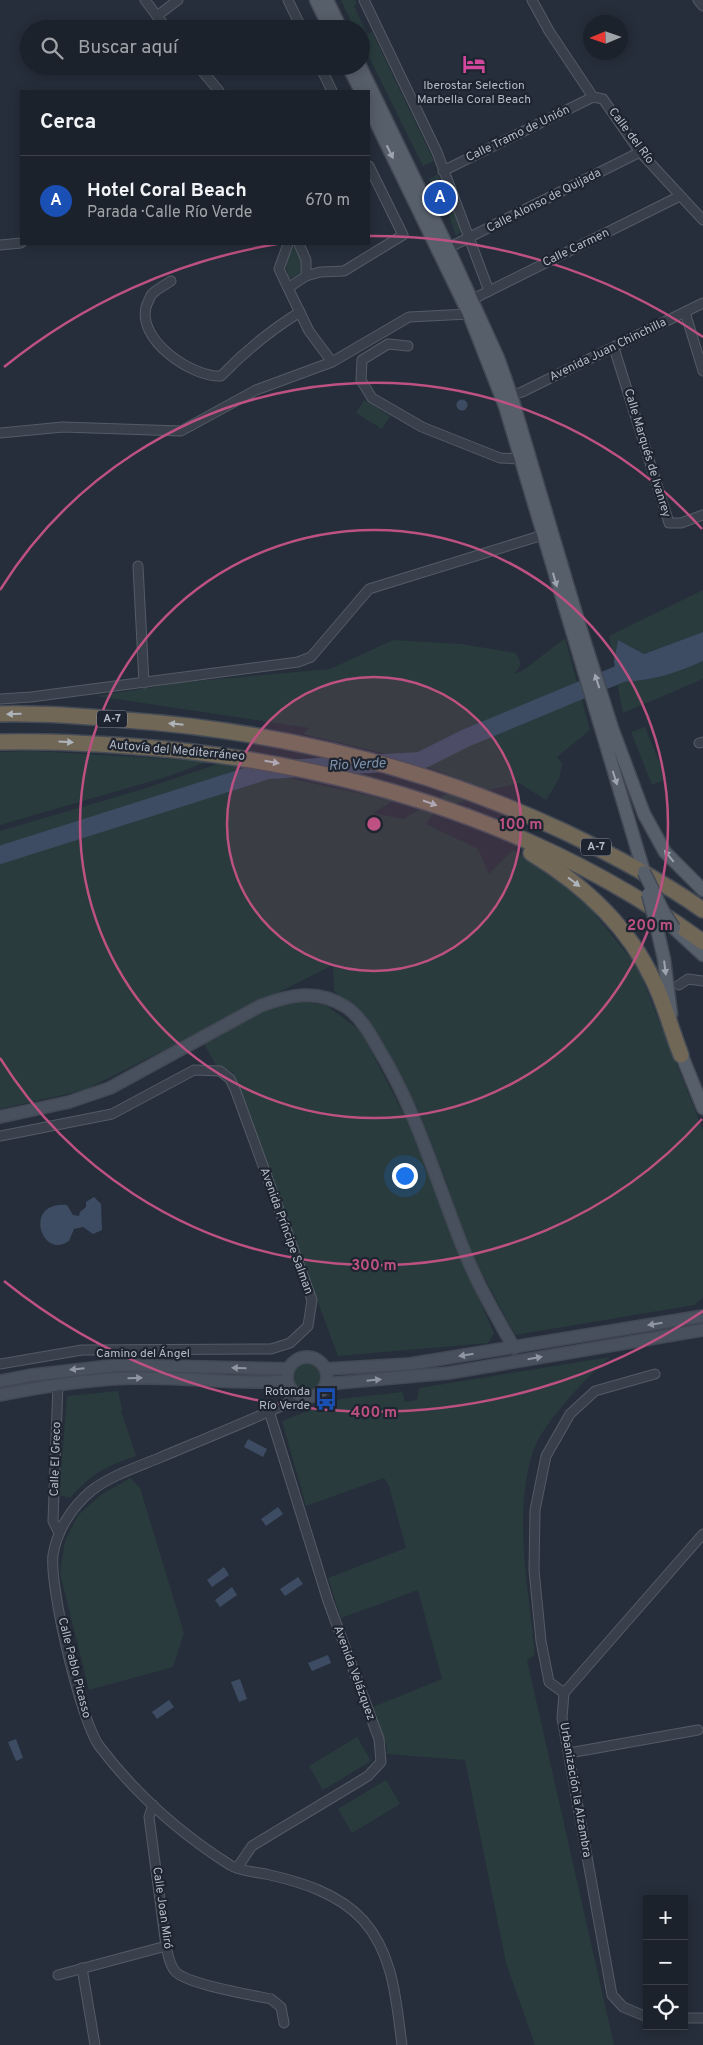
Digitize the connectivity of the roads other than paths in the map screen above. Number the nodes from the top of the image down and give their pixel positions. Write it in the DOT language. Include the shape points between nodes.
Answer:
graph roads {
  1 [pos="145,0"];
  2 [pos="178,0"];
  3 [pos="288,0"];
  4 [pos="316,0"];
  5 [pos="327,0"];
  6 [pos="364,0"];
  7 [pos="532,0"];
  8 [pos="698,0"];
  9 [pos="703,6"];
  10 [pos="157,16"];
  11 [pos="160,20"];
  12 [pos="298,20"];
  13 [pos="326,20"];
  14 [pos="337,20"];
  15 [pos="206,75"];
  16 [pos="324,75"];
  17 [pos="352,75"];
  18 [pos="364,75"];
  19 [pos="218,90"];
  20 [pos="332,90"];
  21 [pos="360,90"];
  22 [pos="594,97"];
  23 [pos="370,110"];
  24 [pos="640,152"];
  25 [pos="370,168"];
  26 [pos="443,171"];
  27 [pos="680,196"];
  28 [pos="703,220"];
  29 [pos="468,239"];
  30 [pos="20,243"];
  31 [pos="0,245"];
  32 [pos="288,245"];
  33 [pos="300,245"];
  34 [pos="448,248"];
  35 [pos="306,276"];
  36 [pos="171,281"];
  37 [pos="288,288"];
  38 [pos="489,291"];
  39 [pos="472,300"];
  40 [pos="703,303"];
  41 [pos="300,312"];
  42 [pos="686,312"];
  43 [pos="469,314"];
  44 [pos="408,346"];
  45 [pos="614,348"];
  46 [pos="332,362"];
  47 [pos="703,370"];
  48 [pos="511,395"];
  49 [pos="0,433"];
  50 [pos="521,459"];
  51 [pos="703,515"];
  52 [pos="543,536"];
  53 [pos="138,566"];
  54 [pos="574,625"];
  55 [pos="144,682"];
  56 [pos="0,699"];
  57 [pos="0,714"];
  58 [pos="607,729"];
  59 [pos="0,742"];
  60 [pos="507,833"];
  61 [pos="644,872"];
  62 [pos="703,890"];
  63 [pos="703,910"];
  64 [pos="679,928"];
  65 [pos="703,942"];
  66 [pos="703,955"];
  67 [pos="703,981"];
  68 [pos="679,985"];
  69 [pos="681,1055"];
  70 [pos="703,1108"];
  71 [pos="0,1117"];
  72 [pos="0,1136"];
  73 [pos="703,1316"];
  74 [pos="703,1330"];
  75 [pos="514,1348"];
  76 [pos="0,1364"];
  77 [pos="288,1368"];
  78 [pos="326,1369"];
  79 [pos="655,1374"];
  80 [pos="0,1381"];
  81 [pos="287,1381"];
  82 [pos="58,1384"];
  83 [pos="326,1384"];
  84 [pos="297,1394"];
  85 [pos="0,1395"];
  86 [pos="269,1411"];
  87 [pos="59,1533"];
  88 [pos="703,1534"];
  89 [pos="564,1693"];
  90 [pos="698,1730"];
  91 [pos="569,1752"];
  92 [pos="153,1805"];
  93 [pos="237,1868"];
  94 [pos="166,1946"];
  95 [pos="82,1968"];
  96 [pos="58,1975"];
  97 [pos="643,2015"];
  98 [pos="688,2018"];
  99 [pos="703,2018"];
  100 [pos="284,2023"];
  101 [pos="95,2045"];
  102 [pos="402,2045"];
  1 -- 10 [label="street"];
  2 -- 10 [label="street"];
  3 -- 12 [label="street"];
  4 -- 13 [label="main road"];
  5 -- 14 [label="main road"];
  6 -- 26 [label="street"];
  7 -- 22 [label="street, Calle del Río"];
  8 -- 9 [label="street"];
  10 -- 11 [label="street"];
  15 -- 19 [label="street"];
  16 -- 20 [label="street"];
  17 -- 21 [label="main road"];
  18 -- 34 [label="main road"];
  22 -- 24 [label="street, Calle del Río" via="603,98"];
  22 -- 26 [label="street, Calle Tramo de Unión"];
  23 -- 43 [label="main road, one-way"];
  24 -- 27 [label="street, Calle del Río"];
  24 -- 29 [label="street, Calle Alonso de Quijada"];
  25 -- 35 [label="street" via="403,235 344,271"];
  26 -- 29 [label="street"];
  27 -- 28 [label="street, Calle del Río"];
  27 -- 38 [label="street, Calle Carmen"];
  29 -- 34 [label="street, Calle Alonso de Quijada"];
  29 -- 38 [label="street"];
  30 -- 31 [label="street"];
  32 -- 37 [label="street" via="279,269"];
  33 -- 35 [label="street" via="306,260"];
  34 -- 39 [label="main road"];
  35 -- 37 [label="street"];
  36 -- 41 [label="street" via="151,294 146,322 155,342 165,352 212,376 221,376 278,325"];
  37 -- 41 [label="street"];
  38 -- 39 [label="street, Calle Carmen"];
  39 -- 48 [label="main road"];
  40 -- 42 [label="street, Avenida Juan Chinchilla"];
  41 -- 46 [label="street" via="309,331"];
  42 -- 45 [label="street, Avenida Juan Chinchilla"];
  42 -- 47 [label="street"];
  43 -- 46 [label="street" via="409,317"];
  43 -- 50 [label="main road" via="505,406"];
  44 -- 50 [label="street" via="388,344 362,360 361,380 372,398 422,427 500,458"];
  45 -- 48 [label="street, Avenida Juan Chinchilla"];
  45 -- 51 [label="street, Calle Marqués de Ivanrey" via="669,523 681,523"];
  46 -- 49 [label="street" via="256,390 181,431 62,427"];
  48 -- 54 [label="main road"];
  50 -- 52 [label="main road"];
  52 -- 54 [label="main road, one-way"];
  52 -- 55 [label="street" via="369,589 311,657 298,662"];
  53 -- 55 [label="street"];
  54 -- 58 [label="main road"];
  55 -- 56 [label="street"];
  63 -- 57 [label="highway, Autovía del Mediterráneo / A-7, one-way" via="616,858 488,798 358,756 295,742 180,724 44,713"];
  58 -- 61 [label="main road, one-way"];
  62 -- 58 [label="main road, one-way" via="665,852"];
  59 -- 60 [label="highway, Autovía del Mediterráneo / A-7, one-way" via="46,740 190,750 252,759 384,788"];
  60 -- 64 [label="highway, Autovía del Mediterráneo / A-7" via="655,907"];
  60 -- 69 [label="highway, one-way" via="524,849 580,886 623,931 653,979"];
  61 -- 64 [label="main road, bridge" via="662,911"];
  61 -- 69 [label="main road, one-way, bridge"];
  64 -- 65 [label="highway, Autovía del Mediterráneo / A-7"];
  64 -- 66 [label="main road"];
  67 -- 68 [label="street" via="688,979"];
  69 -- 70 [label="main road"];
  71 -- 75 [label="street" via="69,1102 110,1088 260,1006 282,998 318,994 334,1000 348,1008 362,1023 397,1080 428,1151 471,1267"];
  72 -- 76 [label="street, Avenida Príncipe Salman" via="112,1114 187,1072 220,1071 230,1079 235,1089 312,1300 308,1326 290,1343 271,1349 82,1350"];
  73 -- 75 [label="street, one-way"];
  83 -- 74 [label="street, one-way" via="448,1373"];
  75 -- 78 [label="street, one-way" via="410,1364"];
  77 -- 78 [label="street" via="297,1359 310,1356"];
  77 -- 80 [label="street, Camino del Ángel, one-way" via="119,1365 32,1374"];
  77 -- 81 [label="street"];
  78 -- 83 [label="street"];
  79 -- 89 [label="street" via="595,1391 570,1414 546,1456 535,1510 534,1570 549,1682"];
  82 -- 81 [label="street, Camino del Ángel, one-way" via="146,1378"];
  81 -- 84 [label="street"];
  82 -- 85 [label="street, Camino del Ángel"];
  82 -- 87 [label="street, Calle El Greco" via="53,1521"];
  83 -- 84 [label="street" via="310,1397"];
  84 -- 86 [label="street, Calle Pablo Picasso" via="286,1404"];
  86 -- 87 [label="street, Calle Pablo Picasso" via="92,1490 71,1513"];
  86 -- 93 [label="street, Avenida Velázquez" via="328,1601 379,1739 381,1762 368,1776 252,1846"];
  87 -- 92 [label="street, Calle Pablo Picasso" via="53,1556 55,1587 88,1727 99,1746"];
  88 -- 89 [label="street"];
  89 -- 91 [label="street, Urbanización la Alzambra" via="562,1718"];
  90 -- 91 [label="street"];
  91 -- 97 [label="street, Urbanización la Alzambra" via="612,1995 623,2007"];
  92 -- 93 [label="street, Calle Pablo Picasso" via="184,1833"];
  92 -- 94 [label="street, Calle Joan Miró" via="149,1817"];
  93 -- 102 [label="street, Calle Pablo Picasso" via="321,1890 362,1919 375,1936 394,1980"];
  94 -- 95 [label="street"];
  94 -- 100 [label="street, Calle Joan Miró" via="176,1973 194,1982 271,1999 281,2007"];
  95 -- 96 [label="street"];
  95 -- 101 [label="street"];
  98 -- 99 [label="street"];
}
